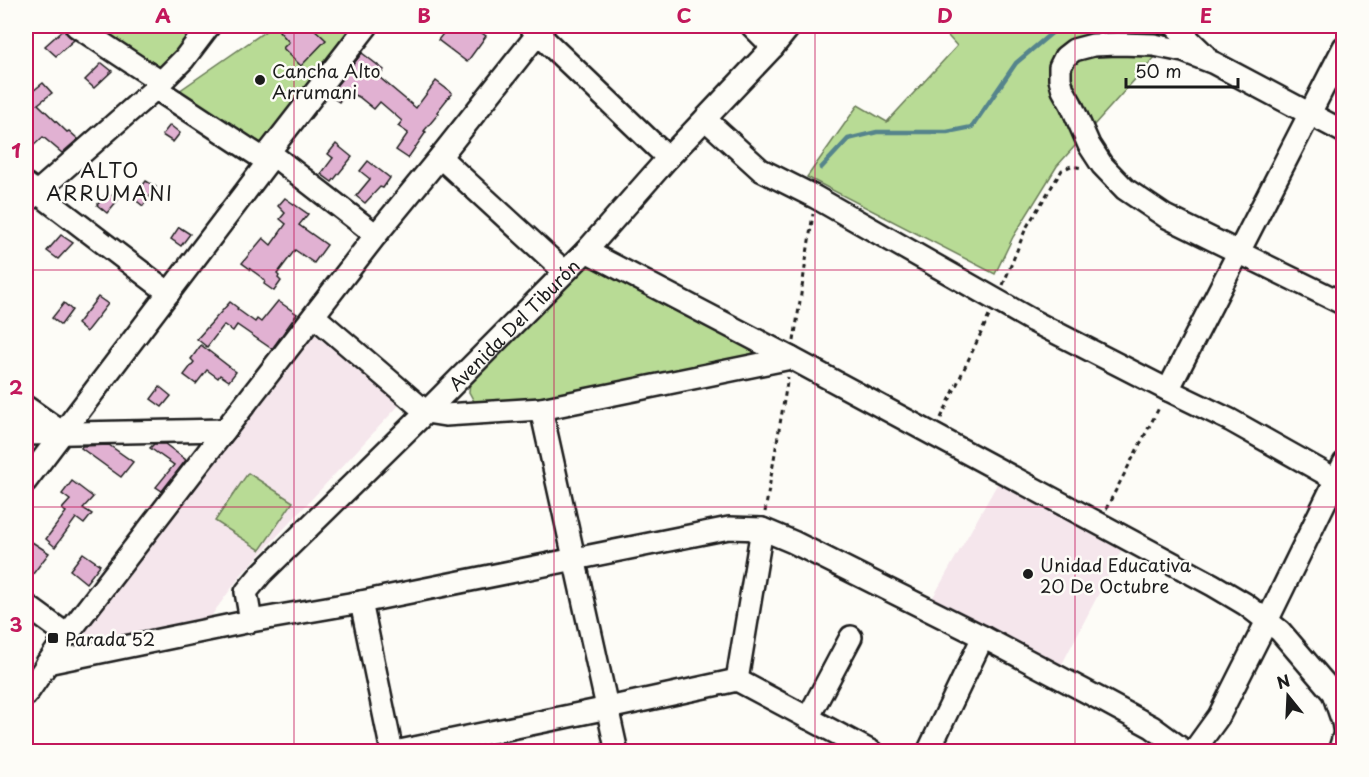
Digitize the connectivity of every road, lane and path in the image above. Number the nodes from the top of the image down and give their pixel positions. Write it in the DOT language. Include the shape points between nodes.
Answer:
graph roads {
  1 [pos="76,26"];
  2 [pos="209,26"];
  3 [pos="367,26"];
  4 [pos="752,26"];
  5 [pos="790,26"];
  6 [pos="1175,26"];
  7 [pos="538,28"];
  8 [pos="773,47"];
  9 [pos="1344,47"];
  10 [pos="1214,63"];
  11 [pos="158,85"];
  12 [pos="1309,114"];
  13 [pos="705,119"];
  14 [pos="1344,132"];
  15 [pos="269,157"];
  16 [pos="440,158"];
  17 [pos="668,158"];
  18 [pos="1089,171"];
  19 [pos="29,193"];
  20 [pos="815,197"];
  21 [pos="376,235"];
  22 [pos="586,251"];
  23 [pos="1238,252"];
  24 [pos="566,272"];
  25 [pos="169,293"];
  26 [pos="997,299"];
  27 [pos="1344,304"];
  28 [pos="314,316"];
  29 [pos="791,358"];
  30 [pos="1168,390"];
  31 [pos="26,407"];
  32 [pos="541,409"];
  33 [pos="426,412"];
  34 [pos="225,430"];
  35 [pos="63,433"];
  36 [pos="26,434"];
  37 [pos="933,434"];
  38 [pos="1341,477"];
  39 [pos="26,481"];
  40 [pos="1098,524"];
  41 [pos="762,529"];
  42 [pos="574,559"];
  43 [pos="361,602"];
  44 [pos="26,604"];
  45 [pos="251,621"];
  46 [pos="1267,621"];
  47 [pos="68,635"];
  48 [pos="851,637"];
  49 [pos="983,637"];
  50 [pos="47,663"];
  51 [pos="737,680"];
  52 [pos="26,695"];
  53 [pos="608,708"];
  54 [pos="808,717"];
  55 [pos="1344,728"];
  56 [pos="1344,736"];
  57 [pos="393,752"];
  58 [pos="617,752"];
  59 [pos="872,752"];
  60 [pos="928,752"];
  61 [pos="1186,752"];
  62 [pos="1192,752"];
  63 [pos="1339,752"];
  1 -- 11 [label="street"];
  2 -- 11 [label="street"];
  3 -- 15 [label="street"];
  4 -- 8 [label="street"];
  5 -- 8 [label="street, Avenida Del Tiburón"];
  6 -- 10 [label="street"];
  7 -- 16 [label="street"];
  7 -- 17 [label="street"];
  8 -- 13 [label="street, Avenida Del Tiburón"];
  9 -- 12 [label="street"];
  10 -- 12 [label="street"];
  10 -- 23 [label="street" via="1154,45 1093,45 1065,57 1060,79 1089,145 1125,189 1165,216"];
  11 -- 15 [label="street"];
  11 -- 19 [label="street"];
  12 -- 14 [label="street"];
  12 -- 23 [label="street"];
  13 -- 17 [label="street, Avenida Del Tiburón"];
  13 -- 20 [label="street" via="761,170"];
  15 -- 21 [label="street"];
  15 -- 25 [label="street"];
  16 -- 21 [label="street"];
  16 -- 24 [label="street"];
  17 -- 22 [label="street, Avenida Del Tiburón"];
  18 -- 26 [label="path" via="1081,166 1062,170 1026,228"];
  19 -- 25 [label="street"];
  20 -- 26 [label="street"];
  20 -- 29 [label="path"];
  21 -- 28 [label="street"];
  22 -- 24 [label="street, Avenida Del Tiburón"];
  22 -- 29 [label="street"];
  23 -- 27 [label="street"];
  23 -- 30 [label="street"];
  24 -- 33 [label="street, Avenida Del Tiburón"];
  25 -- 35 [label="street"];
  26 -- 30 [label="street"];
  26 -- 37 [label="path"];
  28 -- 33 [label="street"];
  28 -- 34 [label="street"];
  29 -- 32 [label="street"];
  29 -- 37 [label="street"];
  29 -- 41 [label="path"];
  30 -- 38 [label="street"];
  30 -- 40 [label="path"];
  31 -- 35 [label="street"];
  32 -- 33 [label="street" via="445,415"];
  32 -- 42 [label="street"];
  33 -- 45 [label="street, Avenida Del Tiburón" via="261,574 246,592"];
  34 -- 35 [label="street"];
  34 -- 47 [label="street"];
  35 -- 36 [label="street"];
  35 -- 39 [label="street"];
  37 -- 40 [label="street"];
  38 -- 46 [label="street"];
  40 -- 46 [label="street" via="1213,585"];
  41 -- 42 [label="street" via="729,528"];
  41 -- 49 [label="street"];
  41 -- 51 [label="street"];
  42 -- 43 [label="street"];
  42 -- 53 [label="street"];
  43 -- 45 [label="street"];
  43 -- 57 [label="street"];
  44 -- 47 [label="street"];
  45 -- 50 [label="street"];
  46 -- 55 [label="street" via="1333,693"];
  46 -- 62 [label="street" via="1219,716"];
  47 -- 50 [label="street"];
  48 -- 54 [label="street"];
  49 -- 60 [label="street"];
  49 -- 61 [label="street" via="1152,727"];
  50 -- 52 [label="street"];
  51 -- 53 [label="street"];
  51 -- 54 [label="street"];
  53 -- 57 [label="street"];
  53 -- 58 [label="street"];
  54 -- 59 [label="street"];
  56 -- 63 [label="street"];
}
